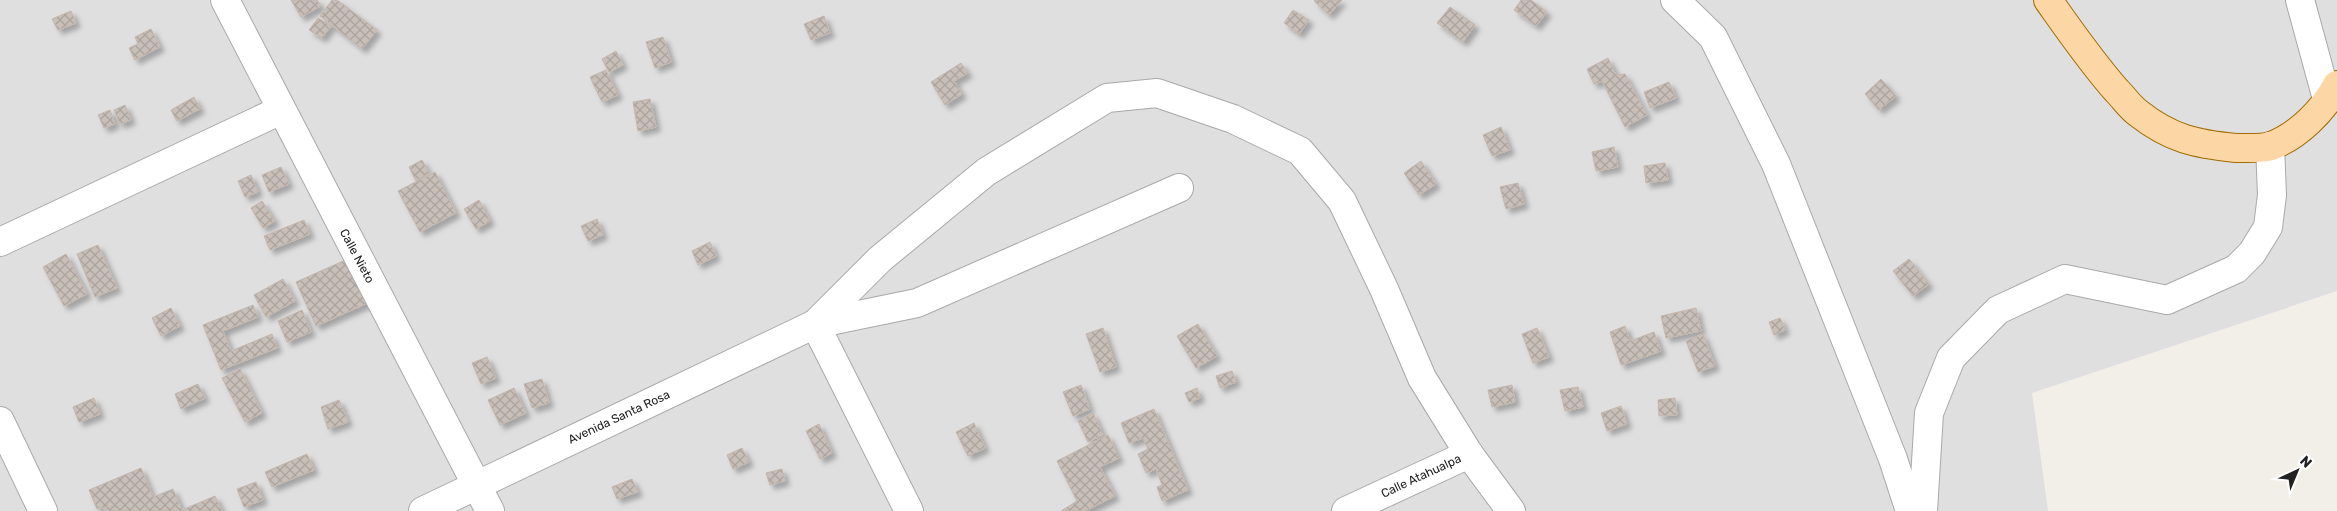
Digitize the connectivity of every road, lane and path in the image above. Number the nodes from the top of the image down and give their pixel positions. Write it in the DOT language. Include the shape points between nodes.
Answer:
graph roads {
  1 [pos="226,0"];
  2 [pos="1675,0"];
  3 [pos="2048,0"];
  4 [pos="2300,0"];
  5 [pos="2332,92"];
  6 [pos="281,110"];
  7 [pos="2270,146"];
  8 [pos="1179,188"];
  9 [pos="0,242"];
  10 [pos="815,324"];
  11 [pos="0,421"];
  12 [pos="1468,454"];
  13 [pos="477,485"];
  14 [pos="43,511"];
  15 [pos="423,511"];
  16 [pos="490,511"];
  17 [pos="909,511"];
  18 [pos="1346,511"];
  19 [pos="1511,511"];
  20 [pos="1910,511"];
  21 [pos="1924,511"];
  1 -- 6 [label="street, Calle Nieto"];
  2 -- 20 [label="street" via="1714,37 1776,164"];
  3 -- 7 [label="main road" via="2099,71 2137,112 2158,127 2201,145"];
  4 -- 5 [label="street"];
  5 -- 7 [label="main road" via="2317,113 2298,130"];
  6 -- 9 [label="street"];
  6 -- 13 [label="street, Calle Nieto"];
  7 -- 21 [label="street" via="2272,196 2268,227 2252,253 2236,269 2167,300 2065,279 1998,310 1952,358 1929,413"];
  8 -- 10 [label="street" via="917,303"];
  10 -- 12 [label="street" via="880,260 986,172 1107,98 1156,93 1233,119 1300,151 1342,201 1422,378"];
  10 -- 13 [label="street, Avenida Santa Rosa"];
  10 -- 17 [label="street"];
  11 -- 14 [label="street"];
  12 -- 18 [label="street, Calle Atahualpa"];
  12 -- 19 [label="street"];
  13 -- 15 [label="street, Avenida Santa Rosa"];
  13 -- 16 [label="street, Calle Nieto"];
}
